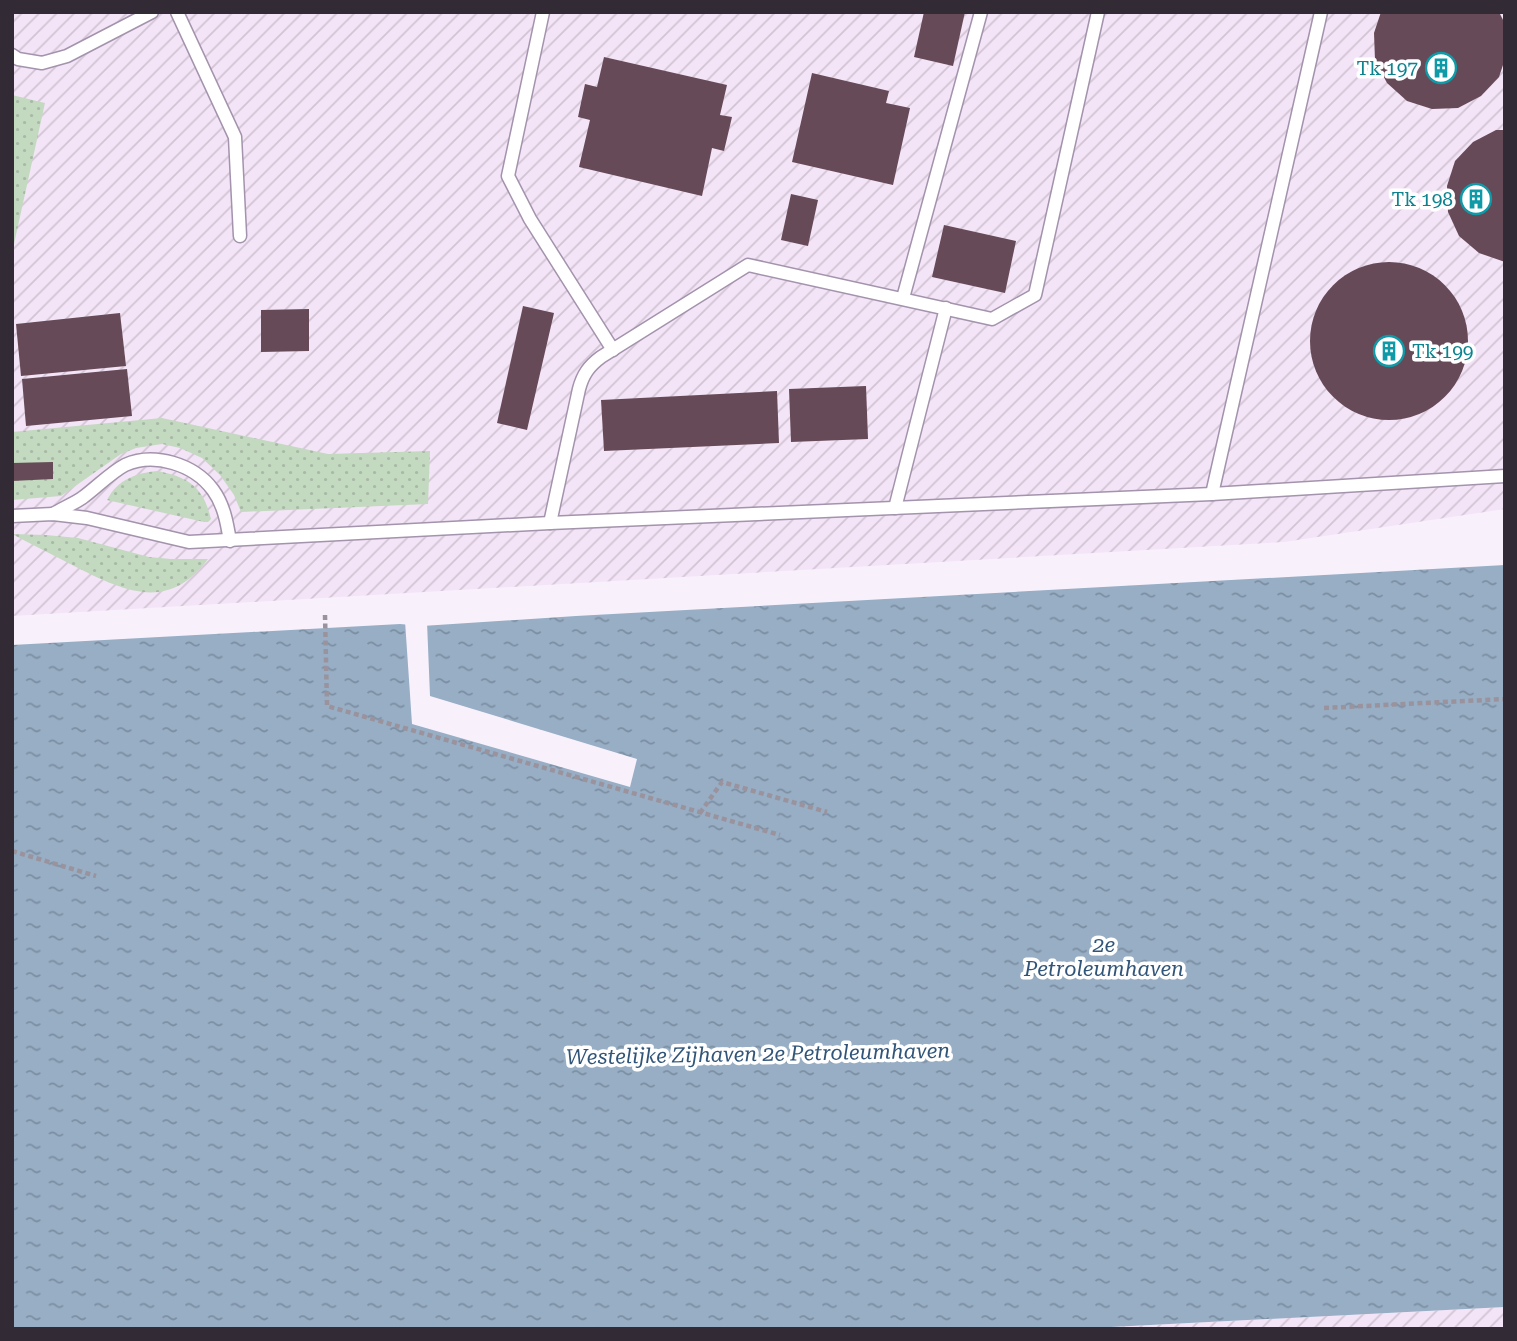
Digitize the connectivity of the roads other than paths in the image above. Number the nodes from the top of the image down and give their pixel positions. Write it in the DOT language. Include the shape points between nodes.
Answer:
graph roads {
  1 [pos="177,12"];
  2 [pos="543,12"];
  3 [pos="981,12"];
  4 [pos="1098,12"];
  5 [pos="1321,12"];
  6 [pos="144,14"];
  7 [pos="12,55"];
  8 [pos="240,236"];
  9 [pos="903,298"];
  10 [pos="946,308"];
  11 [pos="613,350"];
  12 [pos="1505,476"];
  13 [pos="1212,494"];
  14 [pos="895,508"];
  15 [pos="53,514"];
  16 [pos="12,516"];
  17 [pos="550,523"];
  18 [pos="230,541"];
  1 -- 8 [label="lane" via="235,137"];
  2 -- 11 [label="lane" via="508,176"];
  3 -- 9 [label="lane"];
  4 -- 10 [label="lane" via="1034,295 992,319"];
  5 -- 13 [label="lane"];
  6 -- 7 [label="lane" via="67,56 42,64"];
  9 -- 10 [label="lane"];
  9 -- 11 [label="lane" via="748,265"];
  10 -- 14 [label="lane"];
  11 -- 17 [label="lane" via="583,376"];
  12 -- 13 [label="lane"];
  13 -- 14 [label="lane"];
  14 -- 17 [label="lane"];
  15 -- 16 [label="lane"];
  15 -- 18 [label="lane" via="189,542"];
  15 -- 18 [label="lane" via="122,467 139,460 165,460 193,472 212,489 225,513"];
  17 -- 18 [label="lane"];
}
